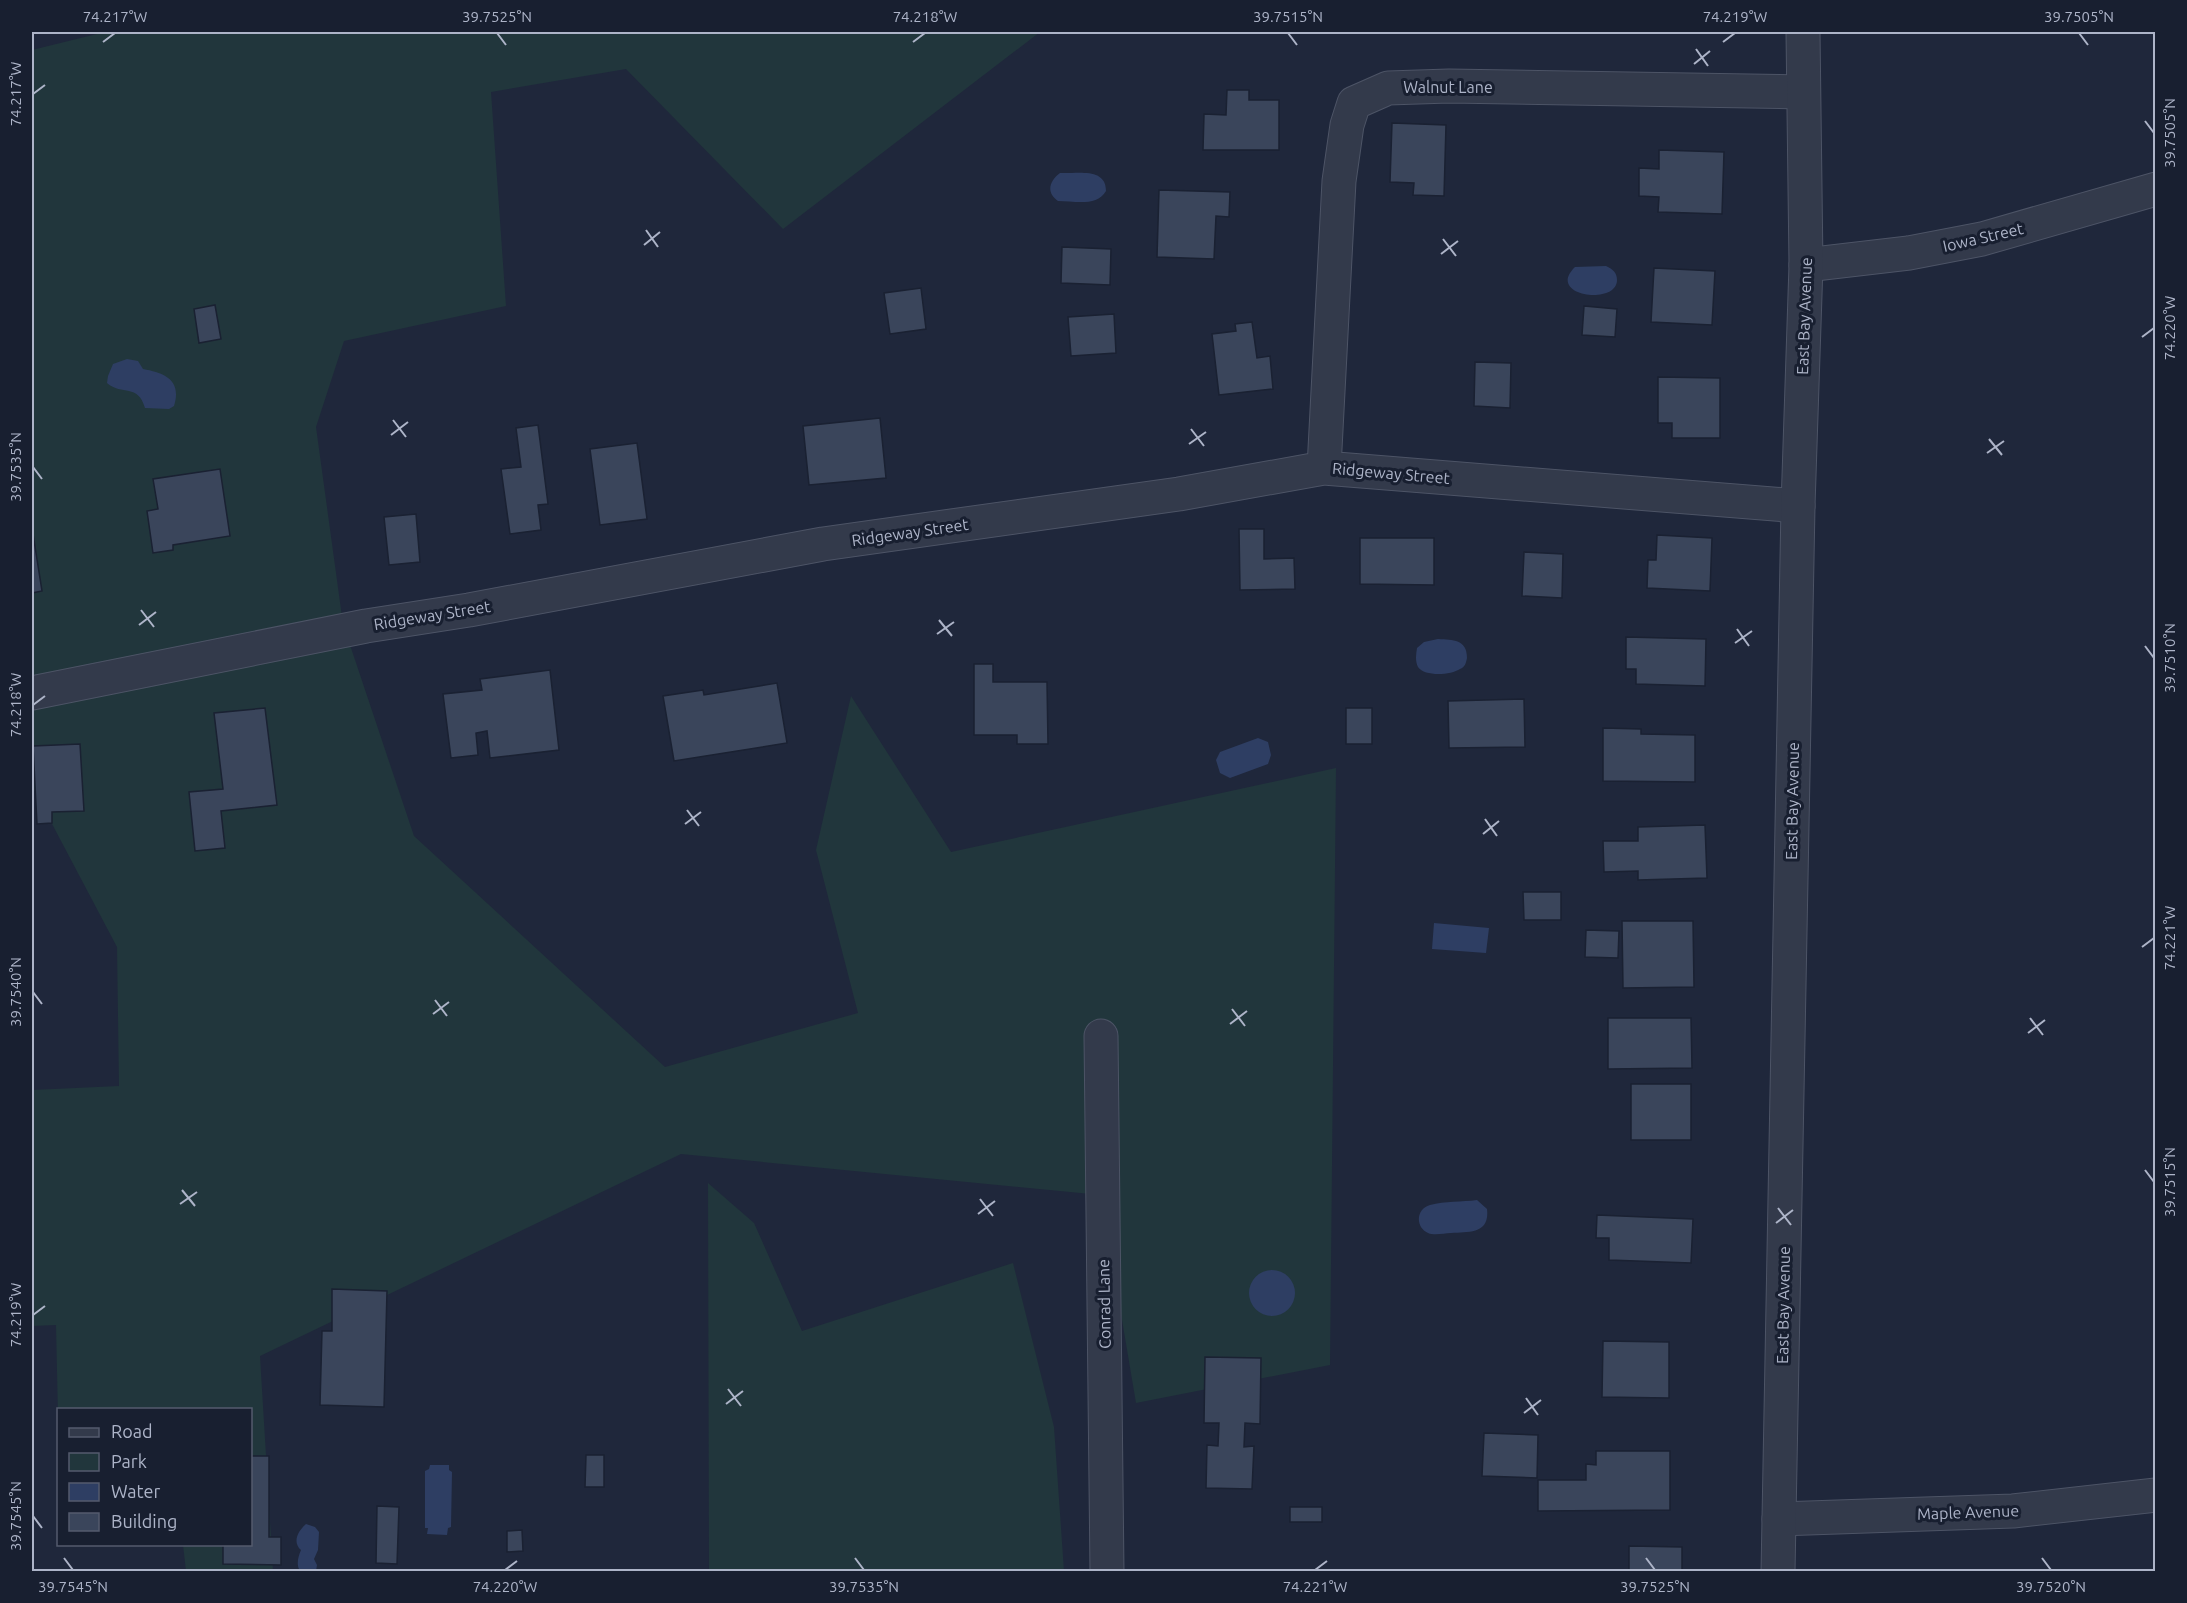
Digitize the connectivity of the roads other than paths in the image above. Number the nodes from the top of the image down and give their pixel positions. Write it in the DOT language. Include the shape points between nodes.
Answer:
graph roads {
  1 [pos="1803,32"];
  2 [pos="1803,92"];
  3 [pos="2156,189"];
  4 [pos="1806,266"];
  5 [pos="1324,468"];
  6 [pos="1798,506"];
  7 [pos="32,693"];
  8 [pos="1101,1036"];
  9 [pos="2156,1495"];
  10 [pos="1779,1519"];
  11 [pos="1107,1572"];
  12 [pos="1778,1572"];
  1 -- 2 [label="street, East Bay Avenue"];
  2 -- 4 [label="street, East Bay Avenue"];
  2 -- 5 [label="street, Walnut Lane" via="1449,86 1388,88 1354,103 1339,180"];
  3 -- 4 [label="street, Iowa Street" via="1982,238 1909,253"];
  4 -- 6 [label="street, East Bay Avenue"];
  5 -- 6 [label="street, Ridgeway Street"];
  5 -- 7 [label="street, Ridgeway Street" via="1179,494 824,544 366,626"];
  6 -- 10 [label="street, East Bay Avenue"];
  8 -- 11 [label="street, Conrad Lane"];
  9 -- 10 [label="street, Maple Avenue" via="2013,1511"];
  10 -- 12 [label="street, East Bay Avenue"];
}
